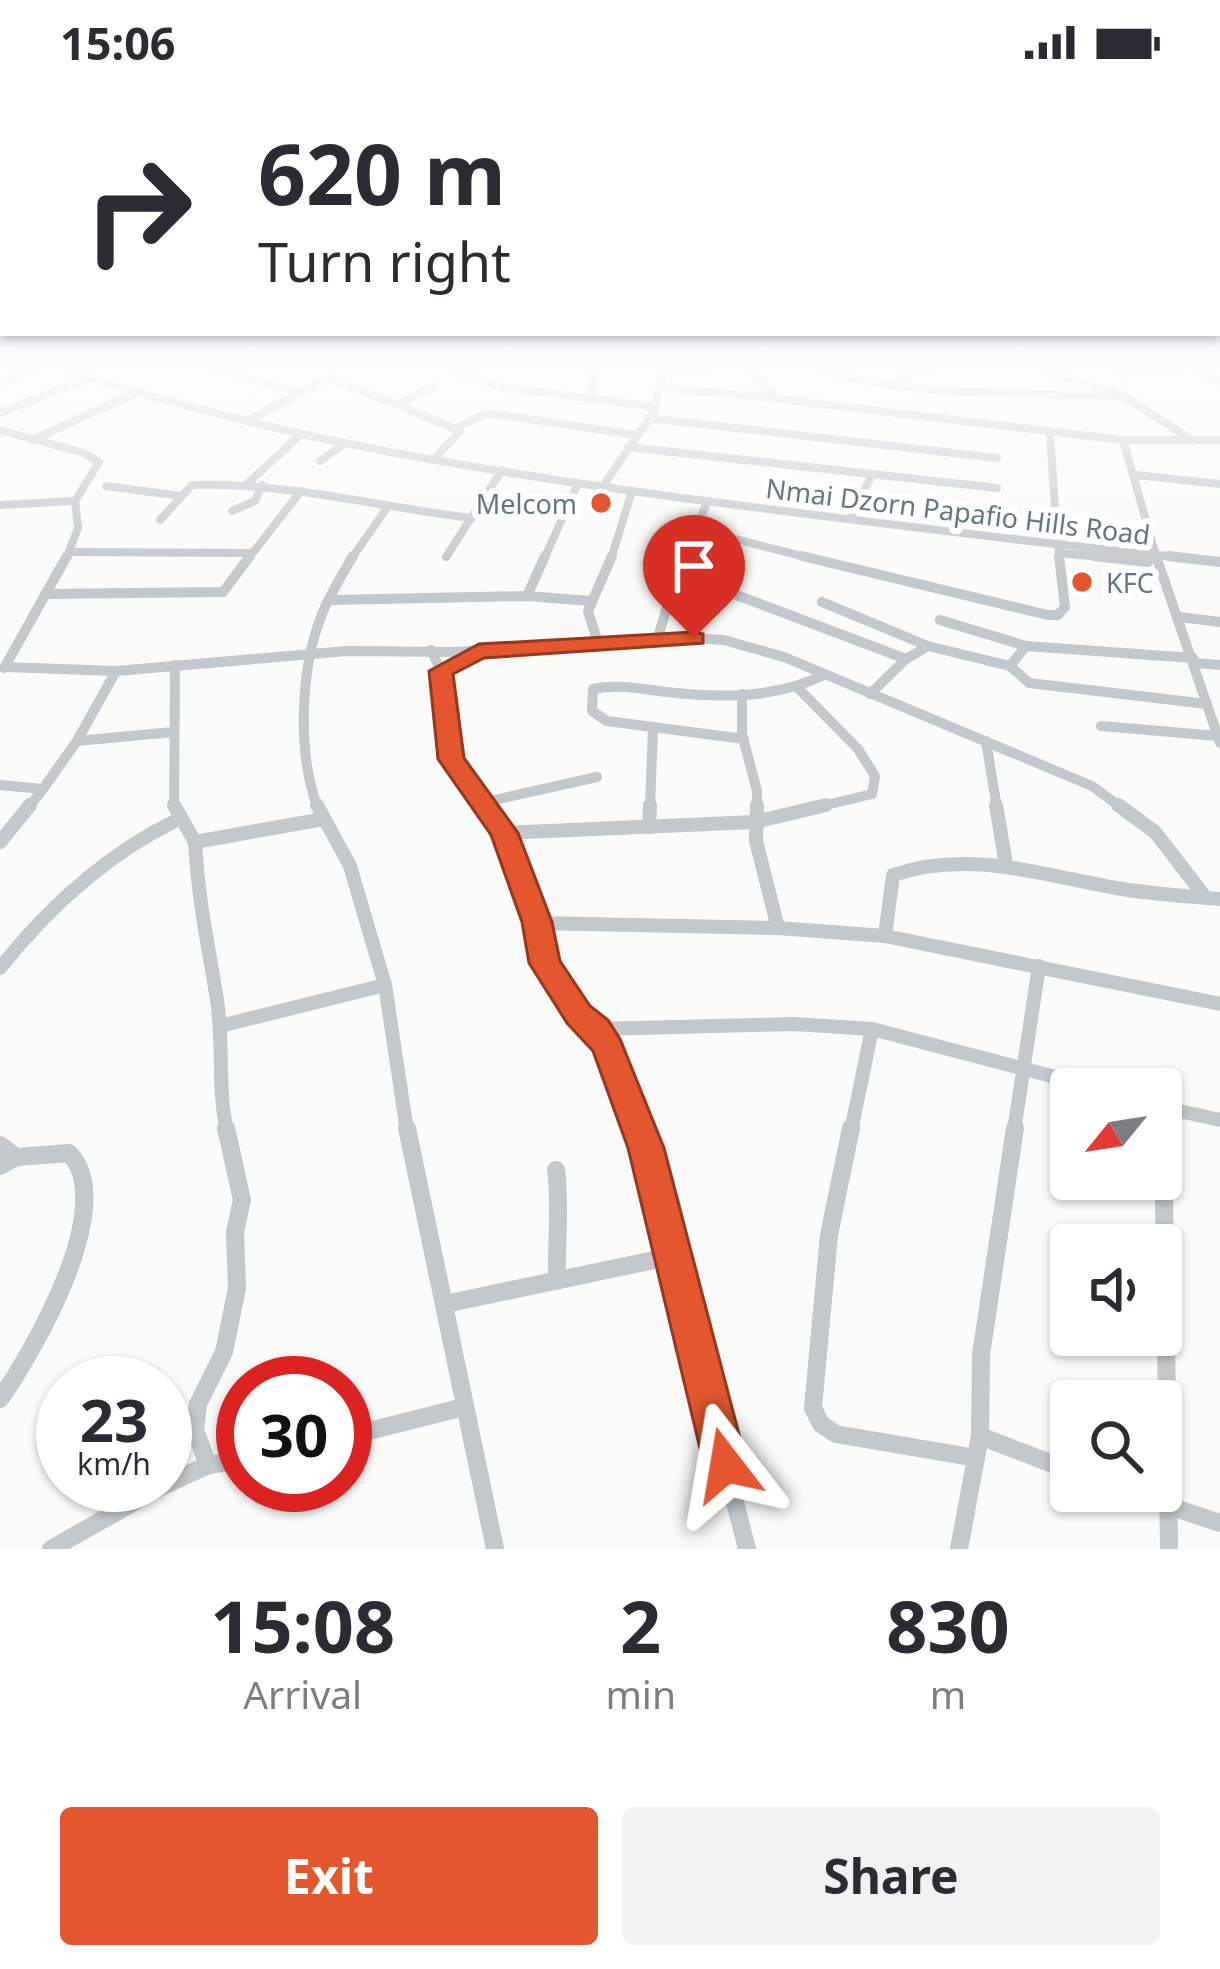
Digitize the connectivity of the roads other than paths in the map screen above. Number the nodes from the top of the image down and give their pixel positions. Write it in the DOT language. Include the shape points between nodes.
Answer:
graph roads {
  1 [pos="17,435"];
  2 [pos="41,435"];
  3 [pos="299,435"];
  4 [pos="307,435"];
  5 [pos="328,435"];
  6 [pos="459,435"];
  7 [pos="637,435"];
  8 [pos="800,435"];
  9 [pos="1050,435"];
  10 [pos="1075,435"];
  11 [pos="1186,435"];
  12 [pos="31,440"];
  13 [pos="1123,440"];
  14 [pos="1220,440"];
  15 [pos="1195,441"];
  16 [pos="344,444"];
  17 [pos="628,448"];
  18 [pos="435,458"];
  19 [pos="997,458"];
  20 [pos="320,461"];
  21 [pos="501,471"];
  22 [pos="872,475"];
  23 [pos="1136,475"];
  24 [pos="248,482"];
  25 [pos="605,483"];
  26 [pos="262,484"];
  27 [pos="578,484"];
  28 [pos="106,486"];
  29 [pos="997,488"];
  30 [pos="1218,488"];
  31 [pos="301,491"];
  32 [pos="632,491"];
  33 [pos="181,496"];
  34 [pos="75,501"];
  35 [pos="707,501"];
  36 [pos="0,505"];
  37 [pos="387,508"];
  38 [pos="232,511"];
  39 [pos="852,514"];
  40 [pos="472,518"];
  41 [pos="160,520"];
  42 [pos="727,537"];
  43 [pos="1058,545"];
  44 [pos="70,552"];
  45 [pos="252,554"];
  46 [pos="1156,556"];
  47 [pos="446,557"];
  48 [pos="1220,559"];
  49 [pos="675,578"];
  50 [pos="45,594"];
  51 [pos="527,596"];
  52 [pos="330,600"];
  53 [pos="591,601"];
  54 [pos="822,602"];
  55 [pos="1180,617"];
  56 [pos="940,620"];
  57 [pos="1220,622"];
  58 [pos="657,640"];
  59 [pos="598,643"];
  60 [pos="928,646"];
  61 [pos="1026,646"];
  62 [pos="431,650"];
  63 [pos="479,651"];
  64 [pos="314,653"];
  65 [pos="906,659"];
  66 [pos="1194,661"];
  67 [pos="175,665"];
  68 [pos="1220,665"];
  69 [pos="1010,666"];
  70 [pos="2,670"];
  71 [pos="116,671"];
  72 [pos="441,671"];
  73 [pos="824,675"];
  74 [pos="797,687"];
  75 [pos="742,694"];
  76 [pos="870,694"];
  77 [pos="1212,710"];
  78 [pos="1101,726"];
  79 [pos="653,728"];
  80 [pos="173,731"];
  81 [pos="745,739"];
  82 [pos="1219,739"];
  83 [pos="77,741"];
  84 [pos="986,741"];
  85 [pos="597,777"];
  86 [pos="0,784"];
  87 [pos="43,789"];
  88 [pos="481,803"];
  89 [pos="324,819"];
  90 [pos="177,820"];
  91 [pos="755,822"];
  92 [pos="649,827"];
  93 [pos="504,833"];
  94 [pos="0,842"];
  95 [pos="195,842"];
  96 [pos="1006,865"];
  97 [pos="1213,898"];
  98 [pos="537,922"];
  99 [pos="778,928"];
  100 [pos="886,937"];
  101 [pos="0,944"];
  102 [pos="17,947"];
  103 [pos="1039,966"];
  104 [pos="0,968"];
  105 [pos="385,985"];
  106 [pos="1220,1004"];
  107 [pos="220,1026"];
  108 [pos="597,1029"];
  109 [pos="872,1030"];
  110 [pos="1022,1066"];
  111 [pos="1050,1074"];
  112 [pos="1182,1111"];
  113 [pos="1220,1120"];
  114 [pos="0,1145"];
  115 [pos="8,1161"];
  116 [pos="556,1170"];
  117 [pos="1163,1200"];
  118 [pos="673,1256"];
  119 [pos="557,1280"];
  120 [pos="445,1304"];
  121 [pos="1165,1380"];
  122 [pos="0,1399"];
  123 [pos="464,1407"];
  124 [pos="372,1430"];
  125 [pos="980,1436"];
  126 [pos="976,1458"];
  127 [pos="1050,1463"];
  128 [pos="216,1464"];
  129 [pos="208,1465"];
  130 [pos="192,1472"];
  131 [pos="117,1512"];
  132 [pos="1167,1512"];
  133 [pos="1181,1512"];
  134 [pos="1220,1523"];
  135 [pos="51,1549"];
  136 [pos="495,1549"];
  137 [pos="747,1549"];
  138 [pos="959,1549"];
  139 [pos="1169,1549"];
  1 -- 12 [label="street"];
  2 -- 12 [label="street"];
  3 -- 24 [label="street"];
  4 -- 16 [label="street, Nmai Dzorn Papafio Hills Road"];
  5 -- 18 [label="street, Nmai Dzorn Papafio Hills Road"];
  6 -- 18 [label="street"];
  7 -- 17 [label="street"];
  8 -- 19 [label="street"];
  9 -- 43 [label="street"];
  10 -- 13 [label="street"];
  11 -- 15 [label="street"];
  12 -- 34 [label="street" via="98,460"];
  13 -- 15 [label="street"];
  13 -- 23 [label="street"];
  14 -- 15 [label="street"];
  16 -- 20 [label="street"];
  16 -- 21 [label="street, Nmai Dzorn Papafio Hills Road"];
  17 -- 22 [label="street"];
  17 -- 25 [label="street"];
  18 -- 21 [label="street, Nmai Dzorn Papafio Hills Road"];
  21 -- 25 [label="street, Nmai Dzorn Papafio Hills Road"];
  21 -- 27 [label="street, Nmai Dzorn Papafio Hills Road"];
  21 -- 40 [label="street"];
  22 -- 29 [label="street"];
  22 -- 39 [label="street"];
  23 -- 30 [label="street"];
  23 -- 46 [label="street"];
  24 -- 26 [label="street"];
  24 -- 33 [label="street" via="198,484"];
  25 -- 39 [label="street, Nmai Dzorn Papafio Hills Road"];
  26 -- 31 [label="street"];
  26 -- 38 [label="street" via="255,501"];
  27 -- 32 [label="street, Nmai Dzorn Papafio Hills Road"];
  27 -- 51 [label="street"];
  28 -- 33 [label="street"];
  31 -- 37 [label="street"];
  31 -- 45 [label="street"];
  32 -- 35 [label="street, Nmai Dzorn Papafio Hills Road"];
  32 -- 53 [label="street"];
  33 -- 41 [label="street"];
  34 -- 36 [label="street"];
  34 -- 44 [label="street"];
  35 -- 43 [label="street, Nmai Dzorn Papafio Hills Road"];
  35 -- 49 [label="street"];
  37 -- 40 [label="street"];
  37 -- 52 [label="street"];
  39 -- 43 [label="street, Nmai Dzorn Papafio Hills Road"];
  40 -- 47 [label="street"];
  42 -- 43 [label="street" via="1048,615 1065,607"];
  43 -- 46 [label="street, Nmai Dzorn Papafio Hills Road"];
  44 -- 45 [label="street"];
  44 -- 50 [label="street"];
  45 -- 50 [label="street" via="230,588 213,595"];
  46 -- 48 [label="street, Nmai Dzorn Papafio Hills Road"];
  46 -- 55 [label="street"];
  49 -- 58 [label="street"];
  49 -- 65 [label="street"];
  50 -- 70 [label="street"];
  51 -- 52 [label="street"];
  51 -- 53 [label="street"];
  52 -- 64 [label="street"];
  53 -- 59 [label="street" via="588,620"];
  54 -- 60 [label="street"];
  55 -- 57 [label="street"];
  55 -- 66 [label="street"];
  56 -- 61 [label="street"];
  58 -- 59 [label="street"];
  58 -- 73 [label="street" via="724,640"];
  59 -- 63 [label="street"];
  60 -- 65 [label="street"];
  60 -- 69 [label="street"];
  61 -- 66 [label="street"];
  61 -- 69 [label="street"];
  62 -- 63 [label="street"];
  62 -- 64 [label="street"];
  62 -- 72 [label="street"];
  63 -- 72 [label="street"];
  64 -- 67 [label="street"];
  64 -- 89 [label="street" via="305,713 308,777"];
  65 -- 76 [label="street"];
  66 -- 68 [label="street"];
  66 -- 77 [label="street"];
  67 -- 71 [label="street"];
  67 -- 80 [label="street"];
  69 -- 77 [label="street" via="1029,683"];
  70 -- 71 [label="street"];
  71 -- 83 [label="street"];
  72 -- 88 [label="street" via="451,759"];
  73 -- 74 [label="street"];
  73 -- 76 [label="street"];
  74 -- 75 [label="street"];
  74 -- 91 [label="street" via="858,749 877,788"];
  75 -- 79 [label="street" via="593,689 597,718"];
  75 -- 81 [label="street"];
  76 -- 84 [label="street"];
  77 -- 82 [label="street"];
  78 -- 82 [label="street"];
  79 -- 81 [label="street"];
  79 -- 92 [label="street"];
  80 -- 83 [label="street"];
  80 -- 90 [label="street"];
  81 -- 91 [label="street"];
  83 -- 87 [label="street"];
  84 -- 96 [label="street"];
  84 -- 97 [label="street" via="1130,811"];
  85 -- 88 [label="street"];
  86 -- 87 [label="street"];
  87 -- 94 [label="street"];
  88 -- 93 [label="street"];
  89 -- 95 [label="street"];
  89 -- 105 [label="street" via="350,866"];
  90 -- 95 [label="street"];
  90 -- 102 [label="street" via="103,865"];
  91 -- 92 [label="street"];
  91 -- 99 [label="street"];
  92 -- 93 [label="street"];
  93 -- 98 [label="street"];
  95 -- 107 [label="street"];
  96 -- 97 [label="street"];
  96 -- 100 [label="street" via="893,875"];
  98 -- 99 [label="street"];
  98 -- 108 [label="street" via="545,963 578,1015"];
  99 -- 100 [label="street"];
  100 -- 103 [label="street"];
  101 -- 102 [label="street"];
  102 -- 104 [label="street"];
  103 -- 106 [label="street"];
  103 -- 110 [label="street"];
  105 -- 107 [label="street"];
  105 -- 120 [label="street" via="394,1067"];
  107 -- 129 [label="street" via="220,1099 242,1199 224,1352 195,1430"];
  108 -- 109 [label="street"];
  108 -- 118 [label="street" via="646,1148"];
  109 -- 110 [label="street"];
  109 -- 126 [label="street" via="829,1235 814,1408 836,1434"];
  110 -- 111 [label="street"];
  110 -- 125 [label="street" via="981,1355"];
  112 -- 113 [label="street"];
  114 -- 115 [label="street"];
  115 -- 122 [label="street" via="74,1155 81,1222 62,1294"];
  116 -- 119 [label="street"];
  117 -- 121 [label="street"];
  118 -- 119 [label="street"];
  118 -- 137 [label="street"];
  119 -- 120 [label="street"];
  120 -- 123 [label="street"];
  123 -- 124 [label="street"];
  123 -- 136 [label="street"];
  125 -- 126 [label="street"];
  125 -- 127 [label="street"];
  126 -- 138 [label="street"];
  128 -- 129 [label="street"];
  129 -- 130 [label="street"];
  131 -- 135 [label="street"];
  132 -- 139 [label="street"];
  133 -- 134 [label="street"];
}
